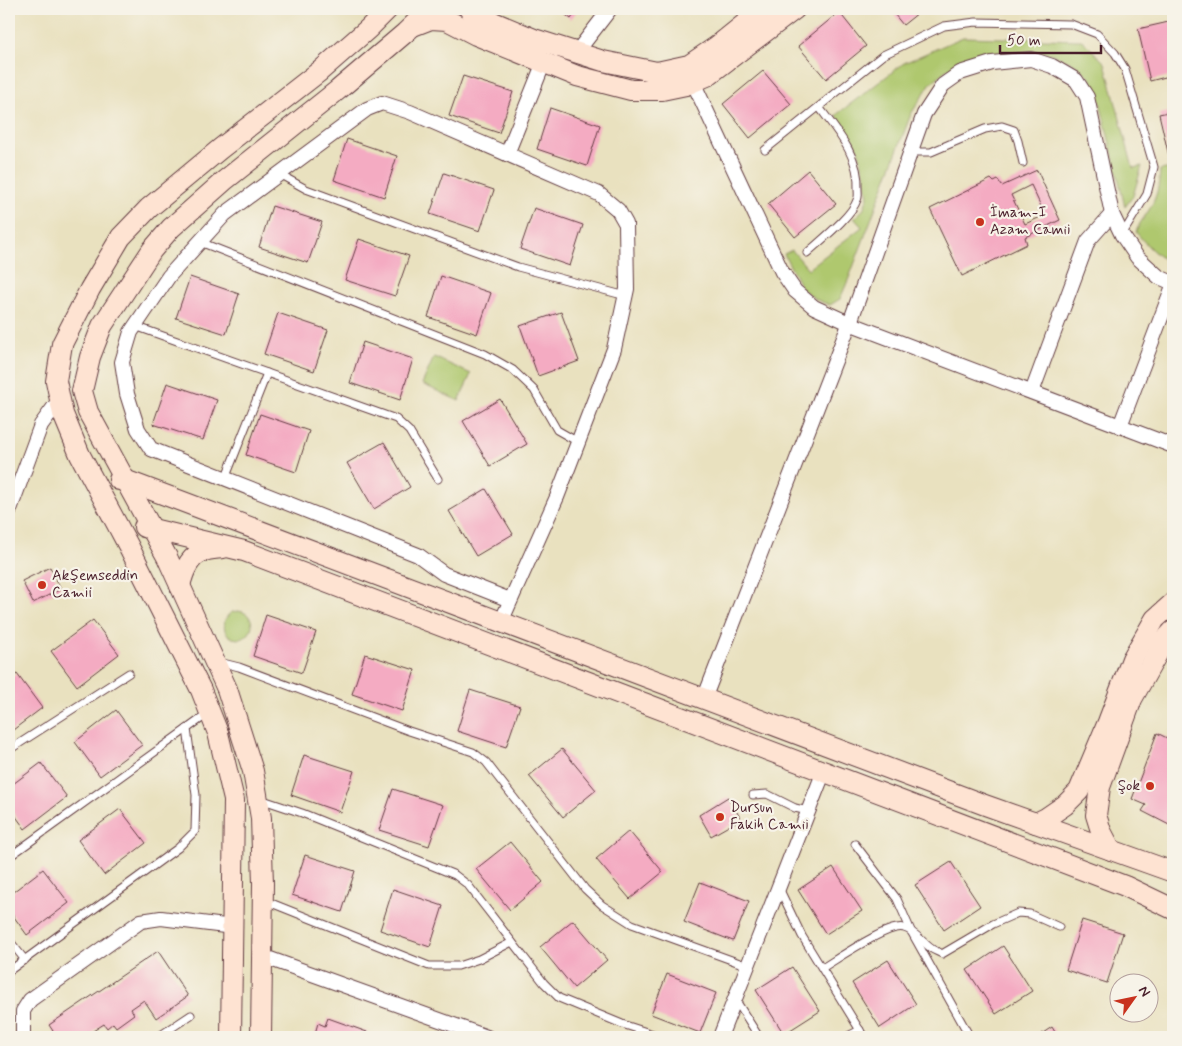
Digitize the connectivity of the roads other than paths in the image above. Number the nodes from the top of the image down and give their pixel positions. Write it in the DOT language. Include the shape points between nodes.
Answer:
graph roads {
  1 [pos="388,9"];
  2 [pos="430,9"];
  3 [pos="469,9"];
  4 [pos="610,9"];
  5 [pos="763,9"];
  6 [pos="794,9"];
  7 [pos="412,27"];
  8 [pos="576,53"];
  9 [pos="544,62"];
  10 [pos="693,82"];
  11 [pos="819,107"];
  12 [pos="766,150"];
  13 [pos="911,152"];
  14 [pos="507,154"];
  15 [pos="1023,163"];
  16 [pos="279,174"];
  17 [pos="1112,214"];
  18 [pos="1122,235"];
  19 [pos="200,242"];
  20 [pos="807,253"];
  21 [pos="1173,285"];
  22 [pos="626,296"];
  23 [pos="850,323"];
  24 [pos="135,326"];
  25 [pos="268,373"];
  26 [pos="1032,392"];
  27 [pos="60,399"];
  28 [pos="1120,426"];
  29 [pos="578,442"];
  30 [pos="1173,446"];
  31 [pos="92,477"];
  32 [pos="225,479"];
  33 [pos="438,479"];
  34 [pos="125,480"];
  35 [pos="9,512"];
  36 [pos="115,521"];
  37 [pos="151,528"];
  38 [pos="227,547"];
  39 [pos="180,586"];
  40 [pos="510,600"];
  41 [pos="1173,603"];
  42 [pos="501,622"];
  43 [pos="1173,631"];
  44 [pos="214,660"];
  45 [pos="129,673"];
  46 [pos="704,699"];
  47 [pos="210,712"];
  48 [pos="187,729"];
  49 [pos="9,750"];
  50 [pos="824,771"];
  51 [pos="753,795"];
  52 [pos="258,798"];
  53 [pos="808,811"];
  54 [pos="1036,823"];
  55 [pos="855,844"];
  56 [pos="1111,850"];
  57 [pos="9,857"];
  58 [pos="1173,872"];
  59 [pos="779,887"];
  60 [pos="263,900"];
  61 [pos="1173,909"];
  62 [pos="233,927"];
  63 [pos="1059,927"];
  64 [pos="912,933"];
  65 [pos="9,940"];
  66 [pos="512,942"];
  67 [pos="262,956"];
  68 [pos="25,960"];
  69 [pos="748,966"];
  70 [pos="822,968"];
  71 [pos="9,971"];
  72 [pos="735,999"];
  73 [pos="191,1015"];
  74 [pos="860,1030"];
  75 [pos="23,1037"];
  76 [pos="158,1037"];
  77 [pos="231,1037"];
  78 [pos="261,1037"];
  79 [pos="487,1037"];
  80 [pos="662,1037"];
  81 [pos="720,1037"];
  82 [pos="759,1037"];
  83 [pos="846,1037"];
  84 [pos="864,1037"];
  85 [pos="970,1037"];
  1 -- 27 [label="street" via="320,71 149,208 122,236 62,344 56,381"];
  2 -- 7 [label="street"];
  3 -- 8 [label="street" via="534,39"];
  4 -- 8 [label="street"];
  5 -- 8 [label="street" via="689,66 657,72"];
  6 -- 10 [label="street" via="707,76"];
  7 -- 9 [label="street" via="431,19 447,20"];
  7 -- 34 [label="street" via="171,228 152,250 102,326 82,391 88,412"];
  9 -- 10 [label="street" via="577,76 631,90 662,90"];
  9 -- 14 [label="street"];
  10 -- 23 [label="street" via="782,272 795,291 814,307"];
  11 -- 12 [label="lane"];
  11 -- 18 [label="lane" via="883,55 944,26 976,22 1071,24 1097,34 1115,53 1124,69 1154,167 1147,194"];
  11 -- 20 [label="lane" via="852,156 859,180 858,200 848,215"];
  13 -- 15 [label="lane" via="931,152 985,129 1002,126 1014,130"];
  13 -- 17 [label="street" via="924,114 943,85 960,73 992,62 1031,59 1052,66 1076,80 1087,97"];
  13 -- 23 [label="street"];
  14 -- 16 [label="street" via="382,103 366,109"];
  14 -- 22 [label="street" via="599,194 618,210 626,224"];
  16 -- 19 [label="street" via="225,214"];
  16 -- 22 [label="lane" via="306,189 518,267"];
  17 -- 18 [label="street"];
  17 -- 26 [label="street" via="1088,241"];
  18 -- 21 [label="street" via="1137,258"];
  19 -- 24 [label="street" via="169,276"];
  19 -- 29 [label="lane" via="485,354 513,370 534,390 558,430"];
  21 -- 28 [label="street"];
  22 -- 29 [label="street" via="614,349"];
  23 -- 26 [label="street"];
  23 -- 46 [label="street"];
  24 -- 25 [label="lane"];
  24 -- 32 [label="street" via="122,362 127,394 138,429 151,449"];
  25 -- 32 [label="lane"];
  25 -- 33 [label="lane" via="396,419 409,431"];
  26 -- 28 [label="street"];
  27 -- 31 [label="street" via="63,414"];
  27 -- 35 [label="street" via="41,425"];
  28 -- 30 [label="street"];
  29 -- 40 [label="street"];
  31 -- 34 [label="street"];
  31 -- 36 [label="street"];
  32 -- 40 [label="street" via="418,555 444,574"];
  34 -- 37 [label="street"];
  34 -- 42 [label="street"];
  36 -- 37 [label="street"];
  36 -- 47 [label="street"];
  37 -- 38 [label="street"];
  37 -- 39 [label="street"];
  38 -- 39 [label="street" via="201,552 183,571"];
  38 -- 50 [label="street"];
  39 -- 44 [label="street"];
  40 -- 42 [label="street"];
  41 -- 54 [label="street" via="1155,618 1132,659 1079,791 1065,805"];
  42 -- 46 [label="street"];
  43 -- 56 [label="street" via="1132,699 1100,787 1096,815"];
  44 -- 52 [label="street" via="227,689 253,771"];
  44 -- 69 [label="lane" via="473,752 486,762 585,889 602,905 632,924"];
  45 -- 49 [label="lane"];
  46 -- 54 [label="street"];
  47 -- 48 [label="lane"];
  47 -- 62 [label="street" via="234,800"];
  48 -- 57 [label="lane"];
  48 -- 68 [label="lane" via="196,795 195,831 178,848"];
  50 -- 53 [label="street"];
  50 -- 61 [label="street" via="1125,886"];
  51 -- 53 [label="lane" via="767,794 794,808"];
  52 -- 60 [label="street"];
  52 -- 66 [label="lane" via="454,876 468,885"];
  53 -- 59 [label="street"];
  54 -- 56 [label="street"];
  55 -- 64 [label="lane" via="896,899"];
  56 -- 58 [label="street"];
  59 -- 69 [label="street"];
  59 -- 70 [label="lane" via="802,936"];
  60 -- 66 [label="lane" via="429,966 458,966"];
  60 -- 67 [label="street"];
  62 -- 75 [label="street" via="161,918 141,921 30,1000 23,1011"];
  62 -- 77 [label="street"];
  63 -- 64 [label="lane" via="1030,914 1018,913 942,954"];
  64 -- 70 [label="lane" via="904,927 893,928"];
  64 -- 85 [label="lane"];
  65 -- 68 [label="lane"];
  66 -- 80 [label="lane" via="559,998"];
  67 -- 78 [label="street"];
  67 -- 79 [label="street"];
  68 -- 71 [label="lane"];
  69 -- 72 [label="street"];
  70 -- 74 [label="lane"];
  72 -- 81 [label="street"];
  72 -- 82 [label="lane"];
  73 -- 76 [label="lane"];
  74 -- 83 [label="lane"];
  74 -- 84 [label="lane"];
}
